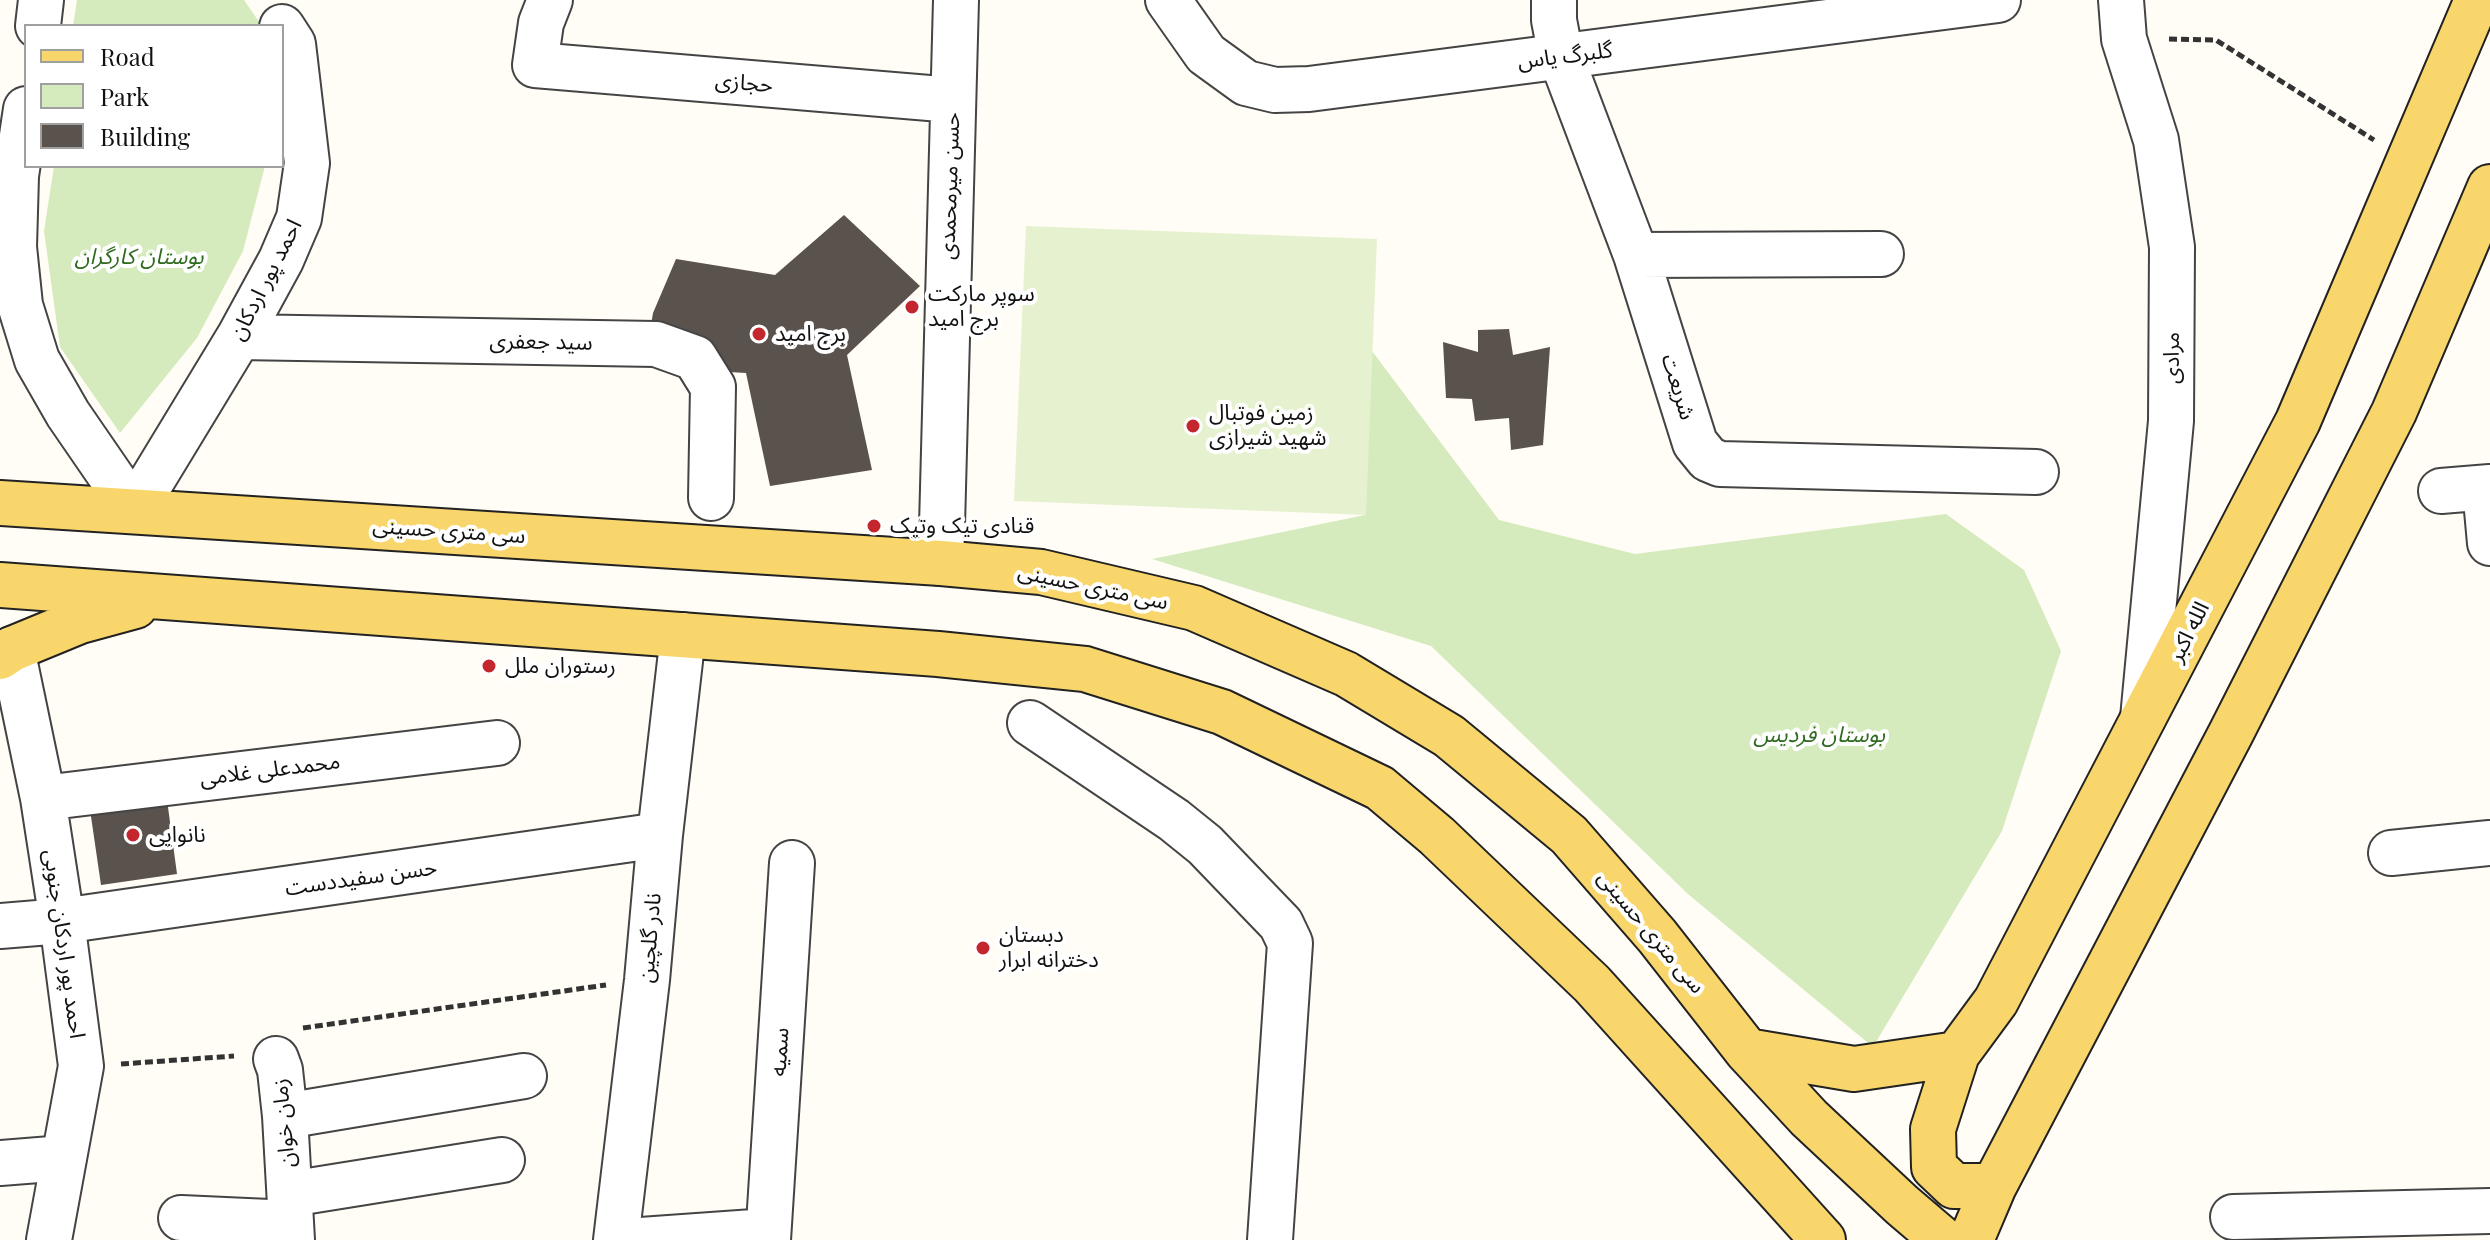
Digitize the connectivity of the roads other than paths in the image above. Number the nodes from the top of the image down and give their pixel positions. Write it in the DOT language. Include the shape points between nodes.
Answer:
graph roads {
  1 [pos="41,0"];
  2 [pos="265,0"];
  3 [pos="550,0"];
  4 [pos="956,0"];
  5 [pos="1168,0"];
  6 [pos="1554,0"];
  7 [pos="1998,0"];
  8 [pos="2092,0"];
  9 [pos="2477,0"];
  10 [pos="2122,19"];
  11 [pos="38,24"];
  12 [pos="281,24"];
  13 [pos="284,29"];
  14 [pos="1561,57"];
  15 [pos="953,100"];
  16 [pos="24,122"];
  17 [pos="2490,187"];
  18 [pos="1881,254"];
  19 [pos="1636,255"];
  20 [pos="239,337"];
  21 [pos="2036,472"];
  22 [pos="2488,488"];
  23 [pos="2441,491"];
  24 [pos="711,498"];
  25 [pos="0,503"];
  26 [pos="134,510"];
  27 [pos="2490,543"];
  28 [pos="941,563"];
  29 [pos="0,585"];
  30 [pos="168,597"];
  31 [pos="683,635"];
  32 [pos="6,653"];
  33 [pos="2143,721"];
  34 [pos="1030,723"];
  35 [pos="497,743"];
  36 [pos="43,798"];
  37 [pos="660,835"];
  38 [pos="2490,843"];
  39 [pos="2391,853"];
  40 [pos="792,863"];
  41 [pos="62,921"];
  42 [pos="0,926"];
  43 [pos="1747,1051"];
  44 [pos="1957,1054"];
  45 [pos="276,1059"];
  46 [pos="524,1076"];
  47 [pos="285,1116"];
  48 [pos="64,1158"];
  49 [pos="502,1160"];
  50 [pos="0,1163"];
  51 [pos="1994,1186"];
  52 [pos="2490,1211"];
  53 [pos="2233,1217"];
  54 [pos="181,1218"];
  55 [pos="291,1219"];
  56 [pos="768,1235"];
  57 [pos="49,1240"];
  58 [pos="616,1240"];
  59 [pos="641,1240"];
  60 [pos="1270,1240"];
  61 [pos="1823,1240"];
  62 [pos="1943,1240"];
  63 [pos="1971,1240"];
  1 -- 11 [label="street"];
  2 -- 12 [label="street, احمد پور اردکان"];
  3 -- 15 [label="street, حجازی" via="535,65"];
  4 -- 15 [label="street, حسن میرمحمدی"];
  5 -- 14 [label="street, گلبرگ یاس" via="1206,54 1246,83 1275,90"];
  6 -- 14 [label="street, شریعت"];
  7 -- 14 [label="street, گلبرگ یاس"];
  8 -- 10 [label="street"];
  9 -- 33 [label="main road, الله اکبر" via="2298,421"];
  10 -- 33 [label="street, مرادی" via="2156,140 2172,247 2171,421"];
  13 -- 20 [label="street, احمد پور اردکان" via="293,44 307,163 299,218"];
  14 -- 19 [label="street, شریعت"];
  15 -- 28 [label="street, حسن میرمحمدی"];
  16 -- 26 [label="street" via="14,247 20,305 37,360"];
  17 -- 51 [label="main road" via="2394,412"];
  18 -- 19 [label="street"];
  19 -- 21 [label="street, شریعت" via="1695,443 1708,459 1720,464"];
  20 -- 24 [label="street, سید جعفری" via="656,344 695,358 713,387"];
  20 -- 26 [label="street, احمد پور اردکان"];
  22 -- 23 [label="street"];
  22 -- 27 [label="street"];
  25 -- 26 [label="main road, سی متری حسینی"];
  26 -- 28 [label="main road, سی متری حسینی"];
  28 -- 43 [label="main road, سی متری حسینی" via="1041,572 1194,608 1346,674 1449,736 1569,835"];
  29 -- 30 [label="main road"];
  30 -- 31 [label="main road"];
  30 -- 32 [label="main road" via="80,621"];
  31 -- 37 [label="street, نادر گلچین"];
  31 -- 61 [label="main road" via="1085,669 1222,712 1380,788 1592,984"];
  32 -- 36 [label="street, احمد پور اردکان جنوبی"];
  33 -- 44 [label="main road, الله اکبر" via="1996,1001"];
  34 -- 60 [label="street" via="1205,845 1281,924 1290,943"];
  35 -- 36 [label="street, محمدعلی غلامی"];
  36 -- 41 [label="street, احمد پور اردکان جنوبی"];
  37 -- 41 [label="street, حسن سفیددست"];
  37 -- 58 [label="street, نادر گلچین"];
  38 -- 39 [label="street"];
  40 -- 56 [label="street, سمیه"];
  41 -- 42 [label="street, حسن سفیددست"];
  41 -- 48 [label="street, احمد پور اردکان جنوبی" via="81,1066"];
  43 -- 44 [label="main road" via="1854,1069"];
  43 -- 62 [label="main road, سی متری حسینی" via="1809,1118"];
  44 -- 51 [label="main road, الله اکبر" via="1933,1129 1934,1167 1954,1186"];
  45 -- 47 [label="street, زمان خوان"];
  46 -- 47 [label="street"];
  47 -- 55 [label="street, زمان خوان"];
  48 -- 50 [label="street"];
  48 -- 57 [label="street, احمد پور اردکان جنوبی"];
  49 -- 55 [label="street"];
  51 -- 63 [label="main road"];
  52 -- 53 [label="street"];
  54 -- 55 [label="street"];
  56 -- 59 [label="street"];
}
